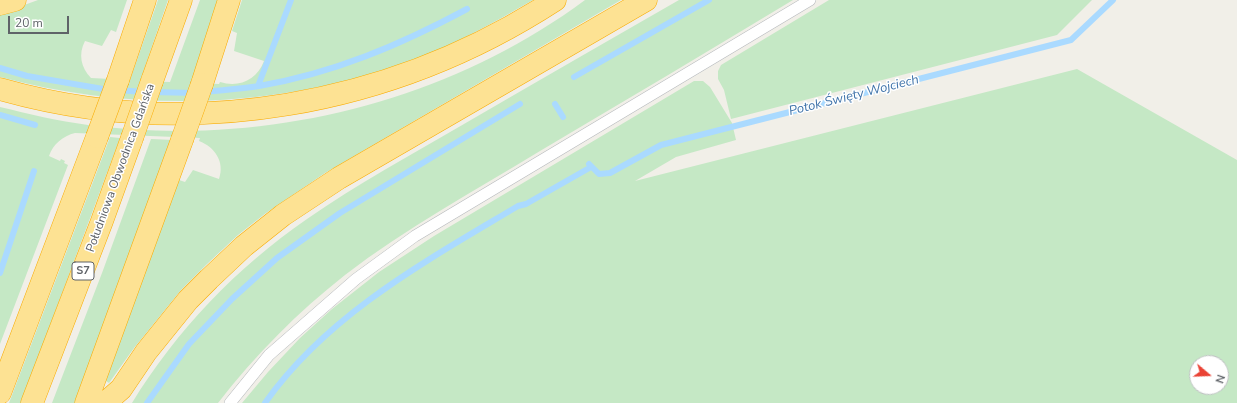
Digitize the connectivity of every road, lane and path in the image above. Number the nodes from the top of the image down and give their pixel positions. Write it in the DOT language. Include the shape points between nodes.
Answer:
graph roads {
  1 [pos="15,0"];
  2 [pos="145,0"];
  3 [pos="181,0"];
  4 [pos="230,0"];
  5 [pos="556,0"];
  6 [pos="646,0"];
  7 [pos="810,0"];
  8 [pos="0,4"];
  9 [pos="0,89"];
  10 [pos="0,393"];
  11 [pos="32,403"];
  12 [pos="86,403"];
  13 [pos="105,403"];
  14 [pos="230,403"];
  1 -- 8 [label="highway"];
  2 -- 10 [label="highway, bridge" via="98,137"];
  3 -- 11 [label="highway, Południowa Obwodnica Gdańska / S7, bridge" via="100,228"];
  4 -- 12 [label="highway, bridge"];
  5 -- 9 [label="highway" via="486,40 395,79 354,91 276,107 212,113 137,113 67,104"];
  6 -- 13 [label="highway" via="339,178 283,215 244,246 194,295 146,352 121,389"];
  7 -- 14 [label="lane" via="415,236 356,279 269,355"];
}
